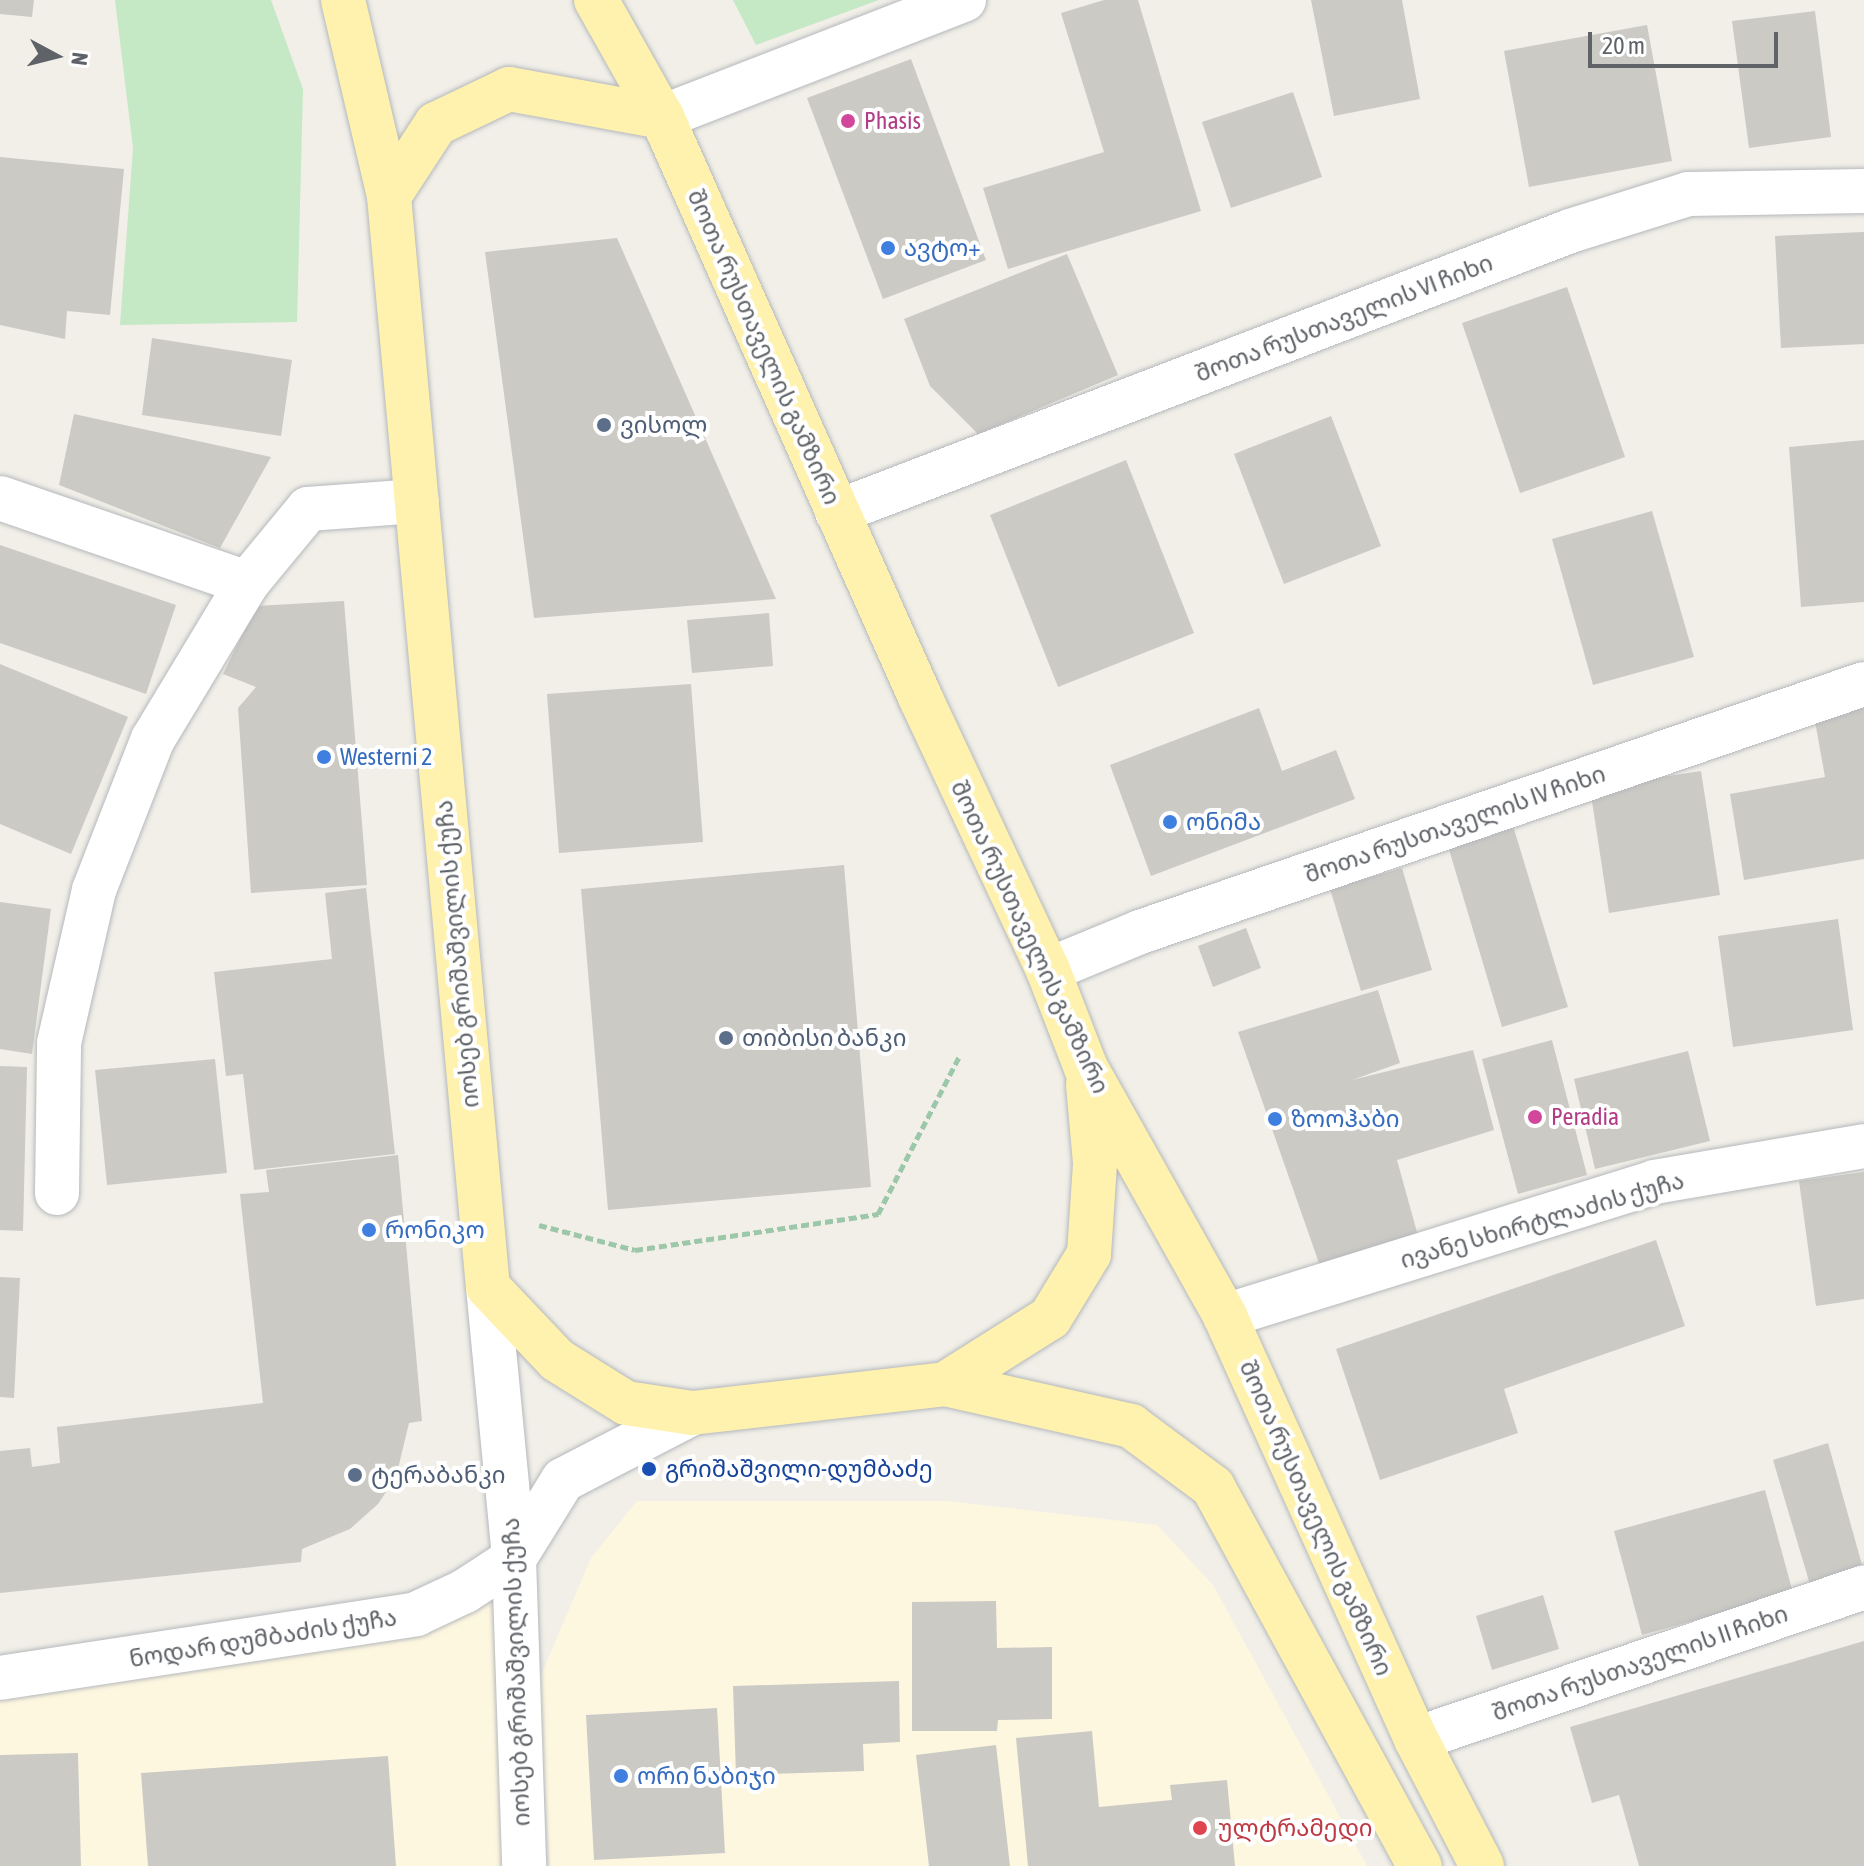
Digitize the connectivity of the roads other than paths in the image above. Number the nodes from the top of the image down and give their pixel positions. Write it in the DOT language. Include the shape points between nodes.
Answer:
graph roads {
  1 [pos="343,0"];
  2 [pos="596,0"];
  3 [pos="964,0"];
  4 [pos="662,117"];
  5 [pos="1864,191"];
  6 [pos="389,196"];
  7 [pos="0,498"];
  8 [pos="417,501"];
  9 [pos="837,512"];
  10 [pos="247,583"];
  11 [pos="1864,684"];
  12 [pos="1048,970"];
  13 [pos="1086,1068"];
  14 [pos="1864,1146"];
  15 [pos="57,1193"];
  16 [pos="488,1287"];
  17 [pos="1225,1316"];
  18 [pos="945,1384"];
  19 [pos="692,1413"];
  20 [pos="514,1559"];
  21 [pos="1864,1587"];
  22 [pos="0,1678"];
  23 [pos="1416,1739"];
  24 [pos="524,1866"];
  25 [pos="1420,1866"];
  26 [pos="1482,1866"];
  1 -- 6 [label="main road, იოსებ გრიშაშვილის ქუჩა"];
  2 -- 4 [label="main road, შოთა რუსთაველის გამზირი"];
  3 -- 4 [label="street"];
  4 -- 6 [label="main road" via="509,89 436,124"];
  4 -- 9 [label="main road, შოთა რუსთაველის გამზირი"];
  5 -- 9 [label="street, შოთა რუსთაველის VI ჩიხი" via="1673,198 1570,231"];
  6 -- 8 [label="main road, იოსებ გრიშაშვილის ქუჩა"];
  7 -- 10 [label="street"];
  8 -- 10 [label="street" via="308,509"];
  8 -- 16 [label="main road, იოსებ გრიშაშვილის ქუჩა"];
  9 -- 12 [label="main road, შოთა რუსთაველის გამზირი"];
  10 -- 15 [label="street" via="153,739 94,890 59,1043"];
  11 -- 12 [label="street, შოთა რუსთაველის IV ჩიხი" via="1140,932"];
  12 -- 13 [label="main road, შოთა რუსთაველის გამზირი"];
  13 -- 17 [label="main road, შოთა რუსთაველის გამზირი"];
  13 -- 18 [label="main road" via="1095,1163 1089,1254 1050,1318"];
  14 -- 17 [label="street, ივანე სხირტლაძის ქუჩა" via="1654,1182"];
  16 -- 19 [label="main road" via="557,1360 626,1403"];
  16 -- 20 [label="street, იოსებ გრიშაშვილის ქუჩა"];
  17 -- 23 [label="main road, შოთა რუსთაველის გამზირი"];
  18 -- 19 [label="main road"];
  18 -- 25 [label="main road" via="1131,1426 1213,1487"];
  19 -- 20 [label="street" via="563,1480"];
  20 -- 22 [label="street, ნოდარ დუმბაძის ქუჩა" via="416,1614"];
  20 -- 24 [label="street, იოსებ გრიშაშვილის ქუჩა"];
  21 -- 23 [label="street, შოთა რუსთაველის II ჩიხი"];
  23 -- 26 [label="main road, შოთა რუსთაველის გამზირი"];
}
